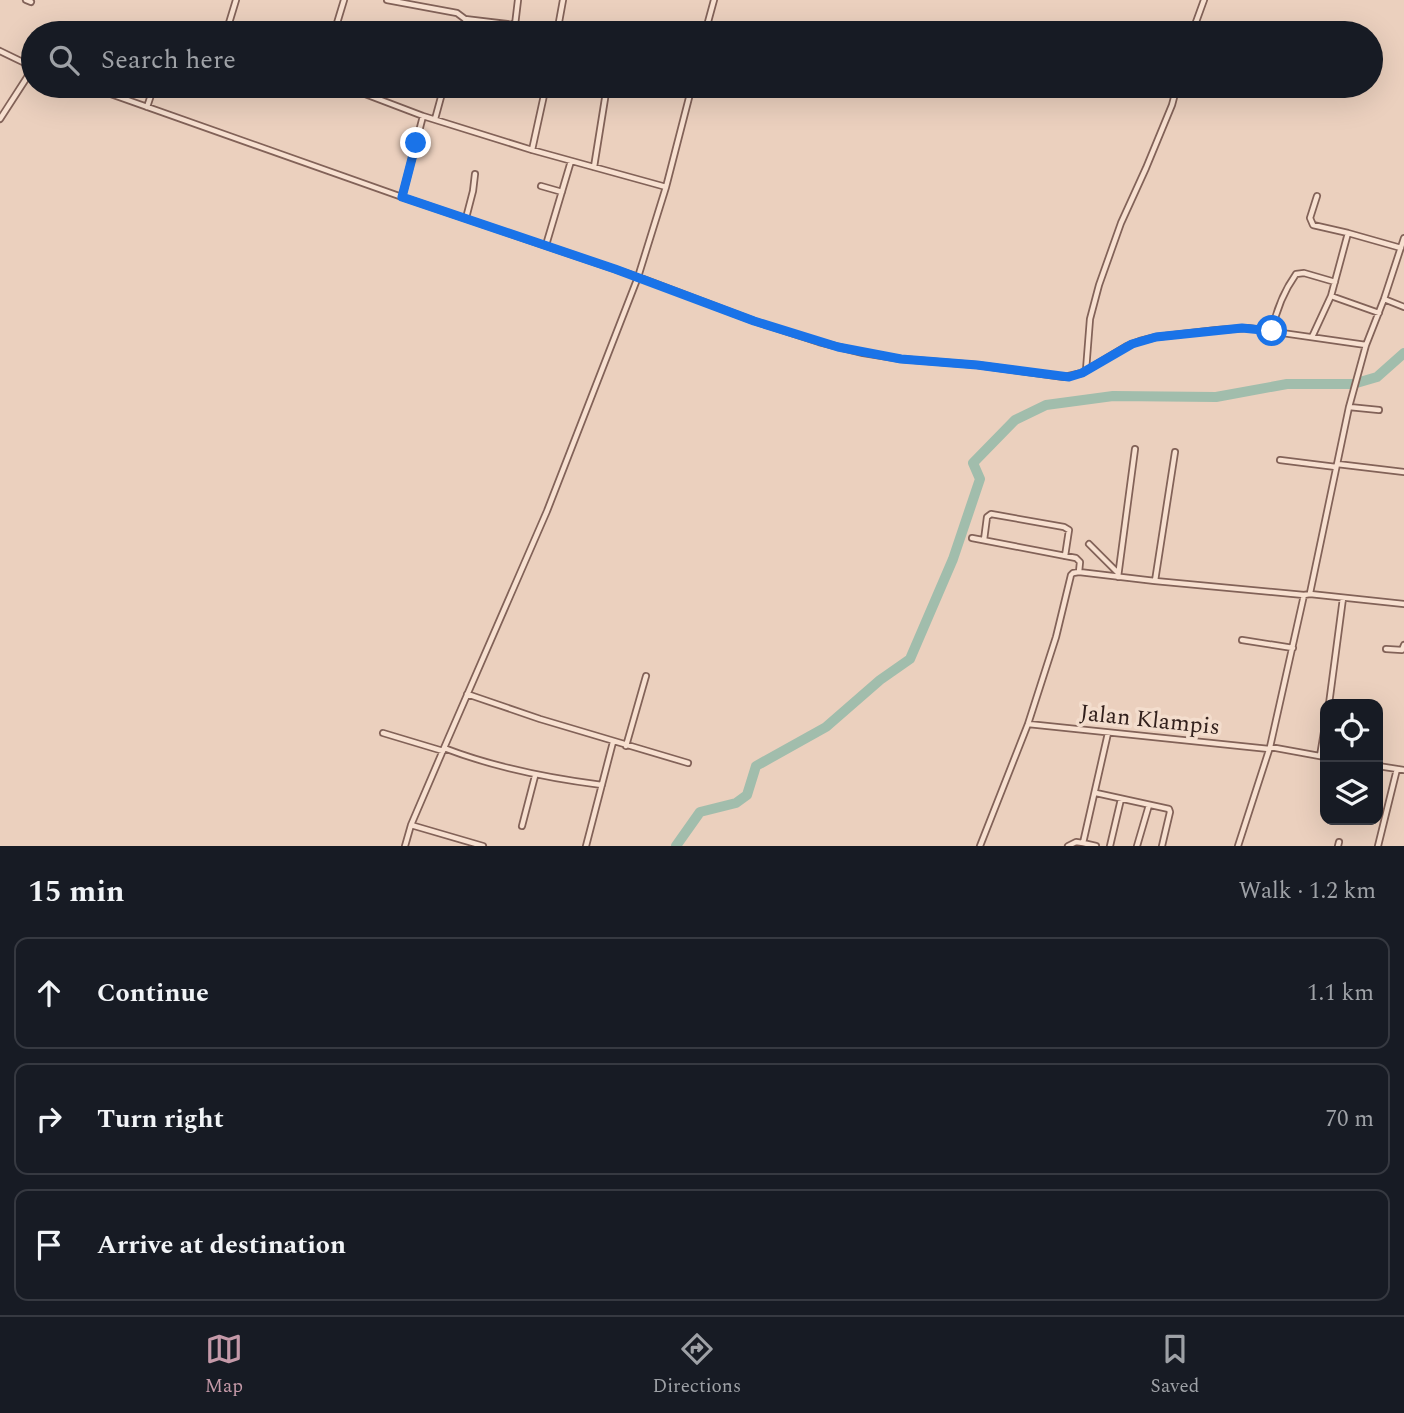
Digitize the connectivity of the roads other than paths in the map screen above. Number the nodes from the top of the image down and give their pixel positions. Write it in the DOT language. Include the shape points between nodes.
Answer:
graph roads {
  1 [pos="236,0"];
  2 [pos="344,0"];
  3 [pos="387,0"];
  4 [pos="518,0"];
  5 [pos="563,0"];
  6 [pos="714,0"];
  7 [pos="1204,0"];
  8 [pos="465,19"];
  9 [pos="230,21"];
  10 [pos="338,21"];
  11 [pos="482,21"];
  12 [pos="515,21"];
  13 [pos="559,21"];
  14 [pos="708,21"];
  15 [pos="1196,21"];
  16 [pos="0,51"];
  17 [pos="21,61"];
  18 [pos="21,86"];
  19 [pos="122,98"];
  20 [pos="150,98"];
  21 [pos="376,98"];
  22 [pos="441,98"];
  23 [pos="543,98"];
  24 [pos="605,98"];
  25 [pos="688,98"];
  26 [pos="1174,98"];
  27 [pos="147,107"];
  28 [pos="424,116"];
  29 [pos="0,119"];
  30 [pos="435,119"];
  31 [pos="532,150"];
  32 [pos="571,161"];
  33 [pos="594,167"];
  34 [pos="475,174"];
  35 [pos="541,186"];
  36 [pos="666,187"];
  37 [pos="562,192"];
  38 [pos="1317,196"];
  39 [pos="402,197"];
  40 [pos="466,218"];
  41 [pos="1348,233"];
  42 [pos="1404,239"];
  43 [pos="545,245"];
  44 [pos="1401,248"];
  45 [pos="638,277"];
  46 [pos="1335,282"];
  47 [pos="1331,296"];
  48 [pos="1384,299"];
  49 [pos="1404,307"];
  50 [pos="1379,313"];
  51 [pos="1272,331"];
  52 [pos="1312,337"];
  53 [pos="1366,345"];
  54 [pos="1086,370"];
  55 [pos="1349,407"];
  56 [pos="1379,410"];
  57 [pos="1135,449"];
  58 [pos="1174,452"];
  59 [pos="1280,460"];
  60 [pos="1336,465"];
  61 [pos="1404,472"];
  62 [pos="972,538"];
  63 [pos="984,540"];
  64 [pos="1089,544"];
  65 [pos="1065,556"];
  66 [pos="1079,572"];
  67 [pos="1118,575"];
  68 [pos="1155,581"];
  69 [pos="1307,594"];
  70 [pos="1343,598"];
  71 [pos="1404,604"];
  72 [pos="1242,639"];
  73 [pos="1404,645"];
  74 [pos="1293,648"];
  75 [pos="1386,649"];
  76 [pos="646,676"];
  77 [pos="467,694"];
  78 [pos="1330,699"];
  79 [pos="1028,724"];
  80 [pos="383,733"];
  81 [pos="1108,733"];
  82 [pos="613,742"];
  83 [pos="626,746"];
  84 [pos="1269,748"];
  85 [pos="443,750"];
  86 [pos="1320,756"];
  87 [pos="688,763"];
  88 [pos="1383,767"];
  89 [pos="1401,769"];
  90 [pos="536,776"];
  91 [pos="602,786"];
  92 [pos="1096,793"];
  93 [pos="1121,799"];
  94 [pos="1149,805"];
  95 [pos="411,825"];
  96 [pos="522,826"];
  97 [pos="1083,843"];
  98 [pos="405,846"];
  99 [pos="483,846"];
  100 [pos="586,846"];
  101 [pos="980,846"];
  102 [pos="1068,846"];
  103 [pos="1096,846"];
  104 [pos="1110,846"];
  105 [pos="1137,846"];
  106 [pos="1162,846"];
  107 [pos="1238,846"];
  108 [pos="1378,846"];
  1 -- 9 [label="street"];
  2 -- 10 [label="street"];
  3 -- 8 [label="street" via="457,13"];
  4 -- 12 [label="street"];
  5 -- 13 [label="street"];
  6 -- 14 [label="street"];
  7 -- 15 [label="street"];
  8 -- 11 [label="street"];
  16 -- 17 [label="street"];
  18 -- 29 [label="street"];
  19 -- 27 [label="street"];
  20 -- 27 [label="street"];
  21 -- 28 [label="street"];
  22 -- 30 [label="street"];
  23 -- 31 [label="street"];
  24 -- 33 [label="street"];
  25 -- 36 [label="street"];
  26 -- 54 [label="street" via="1099,285 1090,319"];
  27 -- 39 [label="street"];
  28 -- 30 [label="street"];
  28 -- 39 [label="street"];
  30 -- 31 [label="street"];
  31 -- 32 [label="street"];
  32 -- 33 [label="street"];
  32 -- 37 [label="street"];
  33 -- 36 [label="street"];
  34 -- 40 [label="street"];
  35 -- 37 [label="street"];
  36 -- 45 [label="street"];
  37 -- 43 [label="street"];
  38 -- 41 [label="street" via="1312,225"];
  39 -- 40 [label="street"];
  40 -- 43 [label="street"];
  41 -- 44 [label="street"];
  41 -- 46 [label="street"];
  42 -- 44 [label="street"];
  43 -- 45 [label="street"];
  44 -- 48 [label="street"];
  45 -- 54 [label="street" via="754,321 863,353 1064,377"];
  45 -- 77 [label="street" via="547,511"];
  46 -- 47 [label="street"];
  46 -- 51 [label="street" via="1296,274"];
  47 -- 50 [label="street"];
  47 -- 52 [label="street"];
  48 -- 49 [label="street"];
  48 -- 50 [label="street"];
  50 -- 53 [label="street"];
  51 -- 52 [label="street"];
  51 -- 54 [label="street" via="1242,328 1156,337 1132,344"];
  52 -- 53 [label="street"];
  53 -- 55 [label="street"];
  55 -- 56 [label="street"];
  55 -- 60 [label="street"];
  57 -- 67 [label="street"];
  58 -- 68 [label="street"];
  59 -- 60 [label="street"];
  60 -- 61 [label="street"];
  60 -- 69 [label="street"];
  62 -- 63 [label="street"];
  63 -- 65 [label="street"];
  63 -- 65 [label="street" via="989,514 1064,527 1069,530"];
  64 -- 67 [label="street"];
  65 -- 66 [label="street" via="1079,560"];
  66 -- 67 [label="street"];
  66 -- 79 [label="street" via="1071,575"];
  67 -- 68 [label="street"];
  68 -- 69 [label="street"];
  69 -- 70 [label="street"];
  69 -- 74 [label="street"];
  70 -- 71 [label="street"];
  70 -- 78 [label="street"];
  72 -- 74 [label="street"];
  73 -- 75 [label="street" via="1402,650"];
  74 -- 84 [label="street"];
  76 -- 83 [label="street"];
  77 -- 82 [label="street"];
  77 -- 85 [label="street"];
  79 -- 81 [label="street, Jalan Klampis"];
  79 -- 101 [label="street"];
  80 -- 85 [label="street"];
  81 -- 84 [label="street, Jalan Klampis"];
  81 -- 92 [label="street"];
  82 -- 83 [label="street"];
  82 -- 91 [label="street"];
  83 -- 87 [label="street"];
  84 -- 86 [label="street, Jalan Klampis"];
  84 -- 107 [label="street"];
  85 -- 90 [label="street"];
  85 -- 95 [label="street"];
  88 -- 89 [label="street"];
  89 -- 108 [label="street"];
  90 -- 91 [label="street"];
  90 -- 96 [label="street"];
  91 -- 100 [label="street"];
  92 -- 93 [label="street"];
  92 -- 97 [label="street"];
  93 -- 94 [label="street"];
  93 -- 104 [label="street"];
  94 -- 105 [label="street"];
  94 -- 106 [label="street" via="1170,810"];
  95 -- 98 [label="street"];
  95 -- 99 [label="street"];
  97 -- 102 [label="street"];
  97 -- 103 [label="street"];
}
